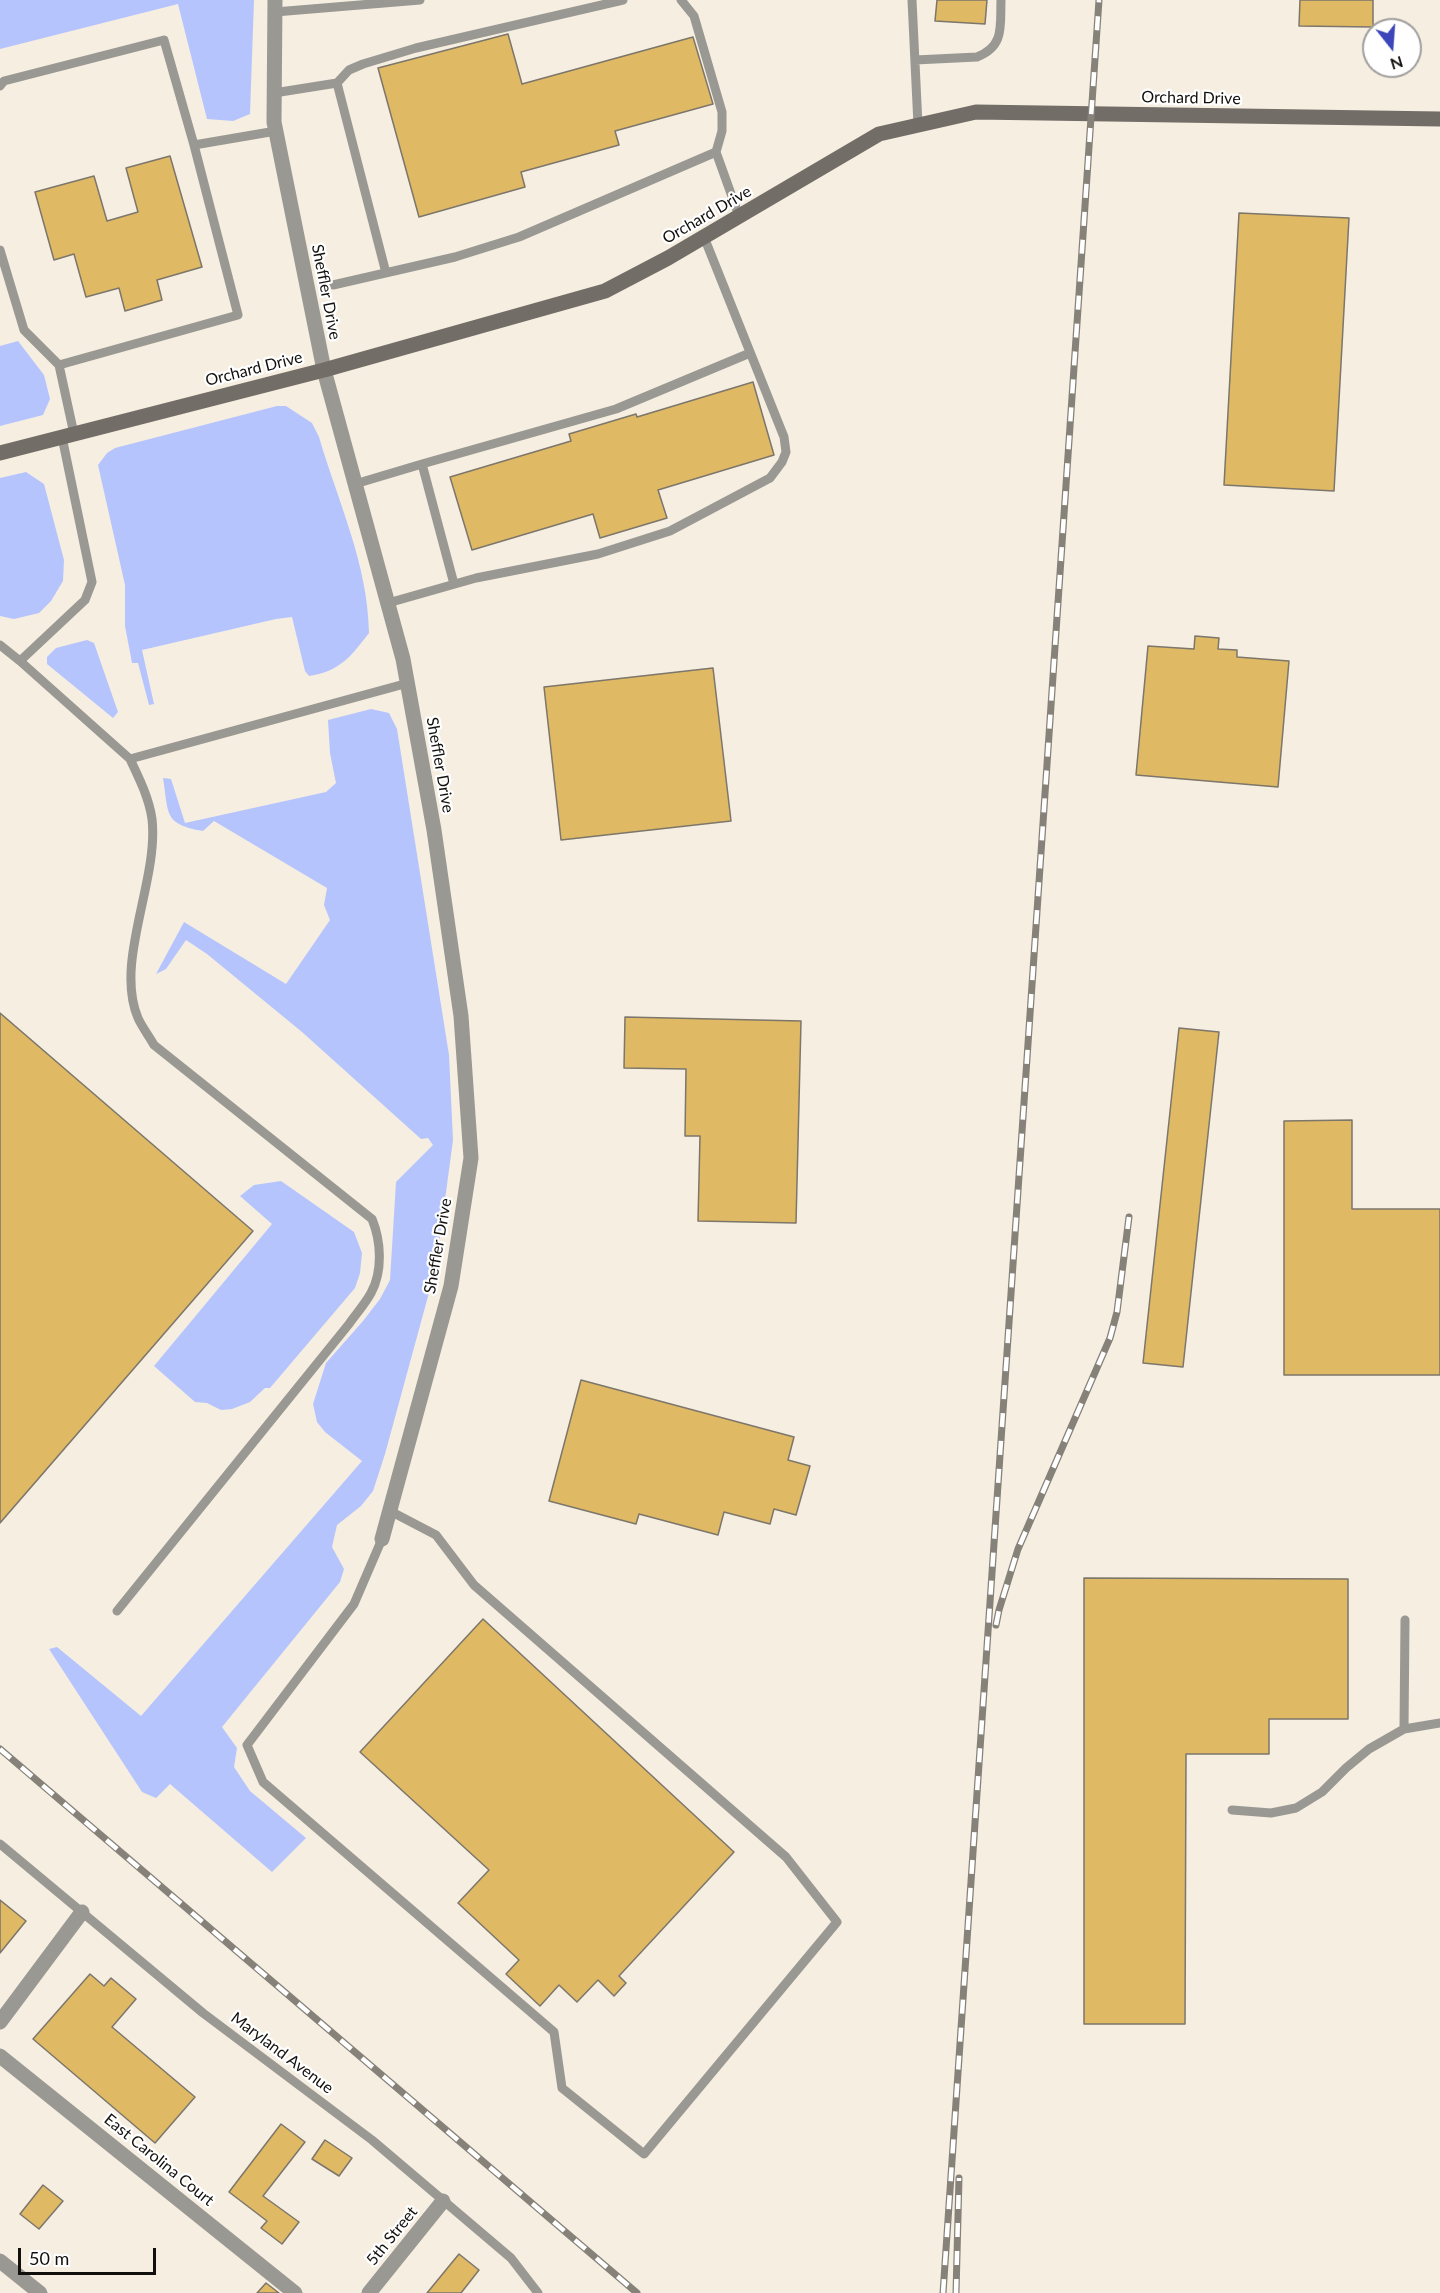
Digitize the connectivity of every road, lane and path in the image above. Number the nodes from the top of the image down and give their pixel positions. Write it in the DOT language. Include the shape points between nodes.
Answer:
graph roads {
  1 [pos="420,0"];
  2 [pos="623,0"];
  3 [pos="681,0"];
  4 [pos="912,0"];
  5 [pos="1001,0"];
  6 [pos="275,6"];
  7 [pos="915,60"];
  8 [pos="337,83"];
  9 [pos="0,86"];
  10 [pos="274,93"];
  11 [pos="1440,119"];
  12 [pos="918,125"];
  13 [pos="276,131"];
  14 [pos="194,145"];
  15 [pos="716,153"];
  16 [pos="739,216"];
  17 [pos="704,237"];
  18 [pos="0,250"];
  19 [pos="386,273"];
  20 [pos="333,285"];
  21 [pos="750,353"];
  22 [pos="59,365"];
  23 [pos="324,370"];
  24 [pos="68,435"];
  25 [pos="0,453"];
  26 [pos="422,464"];
  27 [pos="355,484"];
  28 [pos="454,584"];
  29 [pos="388,603"];
  30 [pos="0,645"];
  31 [pos="20,661"];
  32 [pos="408,683"];
  33 [pos="130,759"];
  34 [pos="390,1511"];
  35 [pos="382,1539"];
  36 [pos="117,1611"];
  37 [pos="1405,1620"];
  38 [pos="1440,1724"];
  39 [pos="1404,1729"];
  40 [pos="1233,1810"];
  41 [pos="0,1844"];
  42 [pos="82,1912"];
  43 [pos="0,2022"];
  44 [pos="0,2056"];
  45 [pos="443,2201"];
  46 [pos="0,2261"];
  47 [pos="40,2293"];
  48 [pos="295,2293"];
  49 [pos="369,2293"];
  50 [pos="538,2293"];
  1 -- 6 [label="lane"];
  2 -- 8 [label="lane" via="416,48 349,70"];
  3 -- 15 [label="lane" via="694,16 722,112 723,131"];
  4 -- 7 [label="lane"];
  5 -- 7 [label="lane" via="998,41 986,53 977,57"];
  6 -- 10 [label="street, Sheffler Drive"];
  7 -- 12 [label="lane"];
  8 -- 10 [label="lane"];
  8 -- 19 [label="lane"];
  9 -- 14 [label="lane" via="3,81 164,40"];
  10 -- 13 [label="street, Sheffler Drive"];
  11 -- 12 [label="street, Orchard Drive" via="976,112"];
  12 -- 16 [label="street, Orchard Drive" via="879,134"];
  13 -- 14 [label="lane"];
  13 -- 23 [label="street, Sheffler Drive"];
  14 -- 22 [label="lane" via="237,315"];
  15 -- 16 [label="lane"];
  15 -- 19 [label="lane" via="519,237"];
  16 -- 17 [label="street, Orchard Drive"];
  17 -- 21 [label="lane"];
  17 -- 23 [label="street, Orchard Drive" via="605,291"];
  18 -- 22 [label="lane" via="24,330"];
  19 -- 20 [label="lane"];
  21 -- 26 [label="lane" via="616,409"];
  21 -- 28 [label="lane" via="784,437 786,452 770,478 670,531 598,554"];
  22 -- 24 [label="lane"];
  23 -- 24 [label="street, Orchard Drive"];
  23 -- 27 [label="street, Sheffler Drive"];
  24 -- 25 [label="street, Orchard Drive"];
  24 -- 31 [label="lane" via="92,582 85,600"];
  26 -- 27 [label="lane"];
  26 -- 28 [label="lane"];
  27 -- 29 [label="street, Sheffler Drive"];
  28 -- 29 [label="lane"];
  29 -- 32 [label="street, Sheffler Drive"];
  30 -- 31 [label="lane"];
  31 -- 33 [label="lane"];
  32 -- 33 [label="lane"];
  32 -- 34 [label="street, Sheffler Drive" via="461,1016 471,1158 451,1286"];
  33 -- 36 [label="lane" via="152,818 152,849 132,966 137,1017 154,1045 372,1219 379,1236 378,1271 372,1292"];
  34 -- 35 [label="street, Sheffler Drive"];
  34 -- 35 [label="lane" via="436,1535 474,1585 786,1857 837,1922 644,2154 562,2088 554,2032 263,1782 247,1745 354,1604"];
  37 -- 39 [label="lane"];
  38 -- 39 [label="lane"];
  39 -- 40 [label="lane" via="1369,1749 1322,1792 1296,1808 1271,1813"];
  41 -- 42 [label="lane, Maryland Avenue"];
  42 -- 43 [label="street"];
  42 -- 45 [label="lane, Maryland Avenue" via="203,2013 372,2140"];
  44 -- 48 [label="street, East Carolina Court"];
  45 -- 49 [label="street, 5th Street"];
  45 -- 50 [label="lane, Maryland Avenue" via="511,2258"];
  46 -- 47 [label="street"];
}
